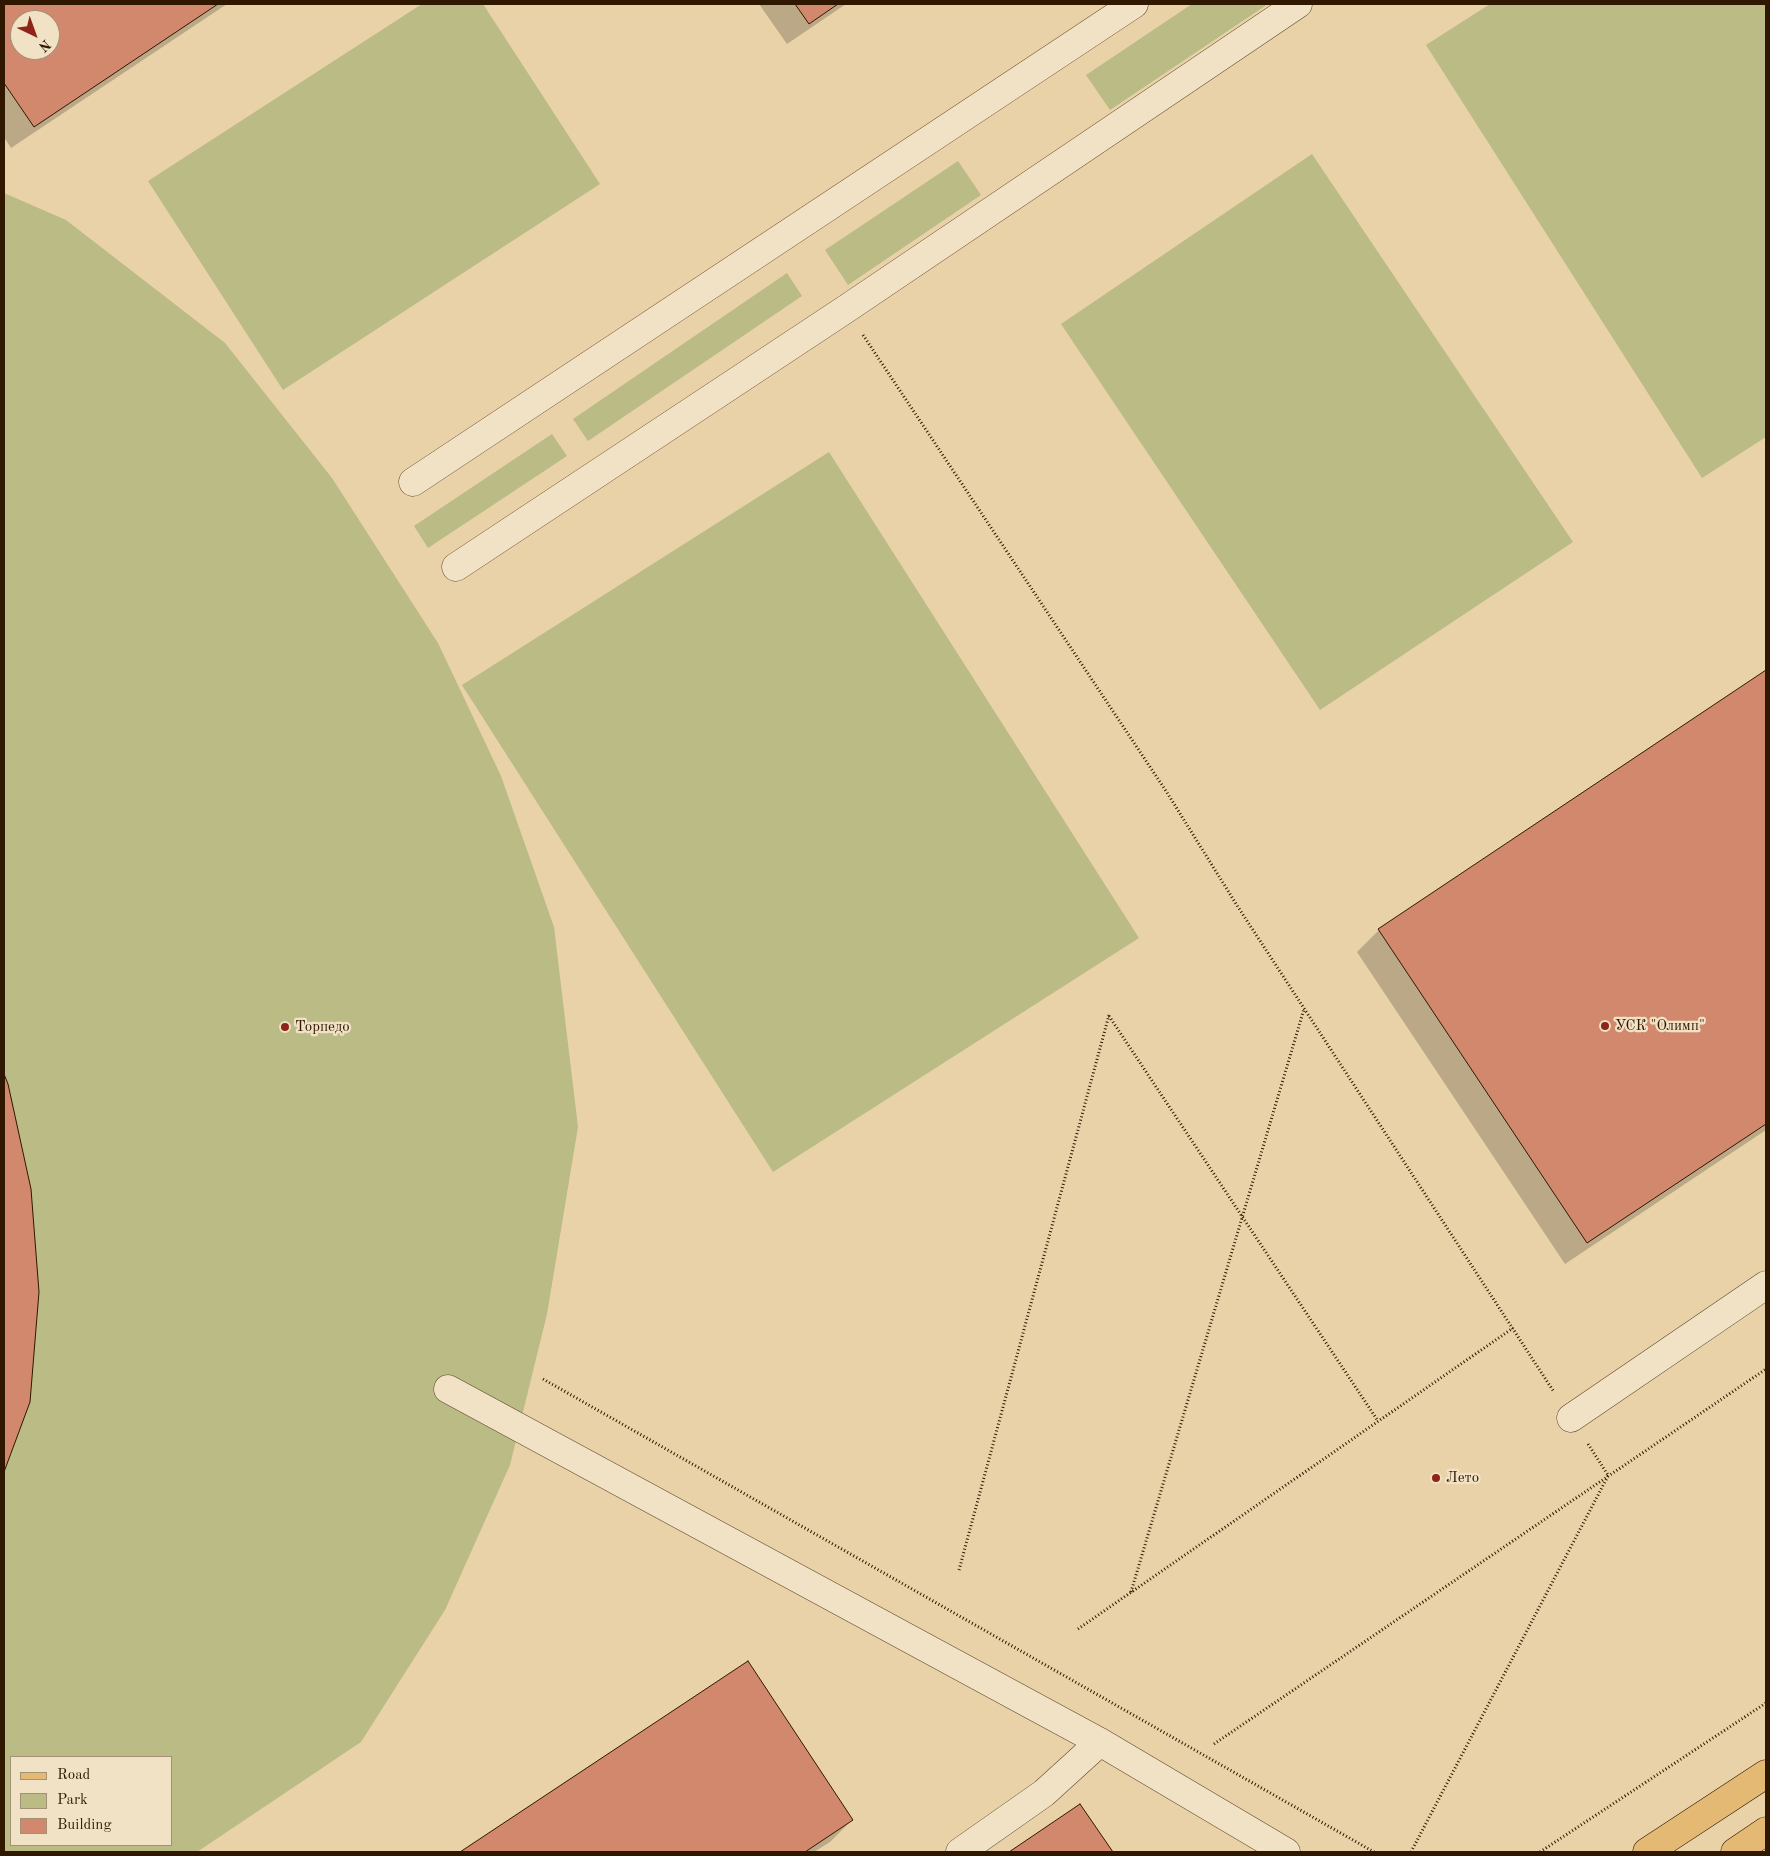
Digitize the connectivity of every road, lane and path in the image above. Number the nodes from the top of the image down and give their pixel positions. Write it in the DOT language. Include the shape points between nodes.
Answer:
graph roads {
  1 [pos="1134,4"];
  2 [pos="1298,4"];
  3 [pos="846,309"];
  4 [pos="413,482"];
  5 [pos="456,567"];
  6 [pos="1304,1008"];
  7 [pos="1243,1215"];
  8 [pos="1766,1285"];
  9 [pos="1513,1328"];
  10 [pos="1766,1369"];
  11 [pos="543,1379"];
  12 [pos="448,1389"];
  13 [pos="1571,1418"];
  14 [pos="1378,1421"];
  15 [pos="1608,1475"];
  16 [pos="959,1570"];
  17 [pos="1131,1592"];
  18 [pos="1078,1629"];
  19 [pos="1766,1703"];
  20 [pos="1100,1742"];
  21 [pos="1214,1744"];
  22 [pos="1766,1774"];
  23 [pos="1766,1831"];
  24 [pos="960,1852"];
  25 [pos="1286,1852"];
  26 [pos="1374,1852"];
  27 [pos="1411,1852"];
  28 [pos="1540,1852"];
  29 [pos="1647,1852"];
  30 [pos="1735,1852"];
  1 -- 4 [label="lane"];
  2 -- 3 [label="lane"];
  3 -- 5 [label="lane"];
  3 -- 6 [label="path" via="1166,791"];
  6 -- 7 [label="path"];
  6 -- 9 [label="path"];
  7 -- 14 [label="path"];
  7 -- 16 [label="path" via="1109,1015"];
  7 -- 17 [label="path"];
  8 -- 13 [label="lane"];
  9 -- 13 [label="path"];
  9 -- 14 [label="path"];
  10 -- 15 [label="path"];
  11 -- 26 [label="path"];
  12 -- 20 [label="lane"];
  13 -- 15 [label="path"];
  14 -- 17 [label="path"];
  15 -- 21 [label="path"];
  15 -- 27 [label="path"];
  17 -- 18 [label="path"];
  19 -- 28 [label="path"];
  20 -- 24 [label="lane" via="1044,1793"];
  20 -- 25 [label="lane"];
  22 -- 29 [label="main road"];
  23 -- 30 [label="main road"];
}
